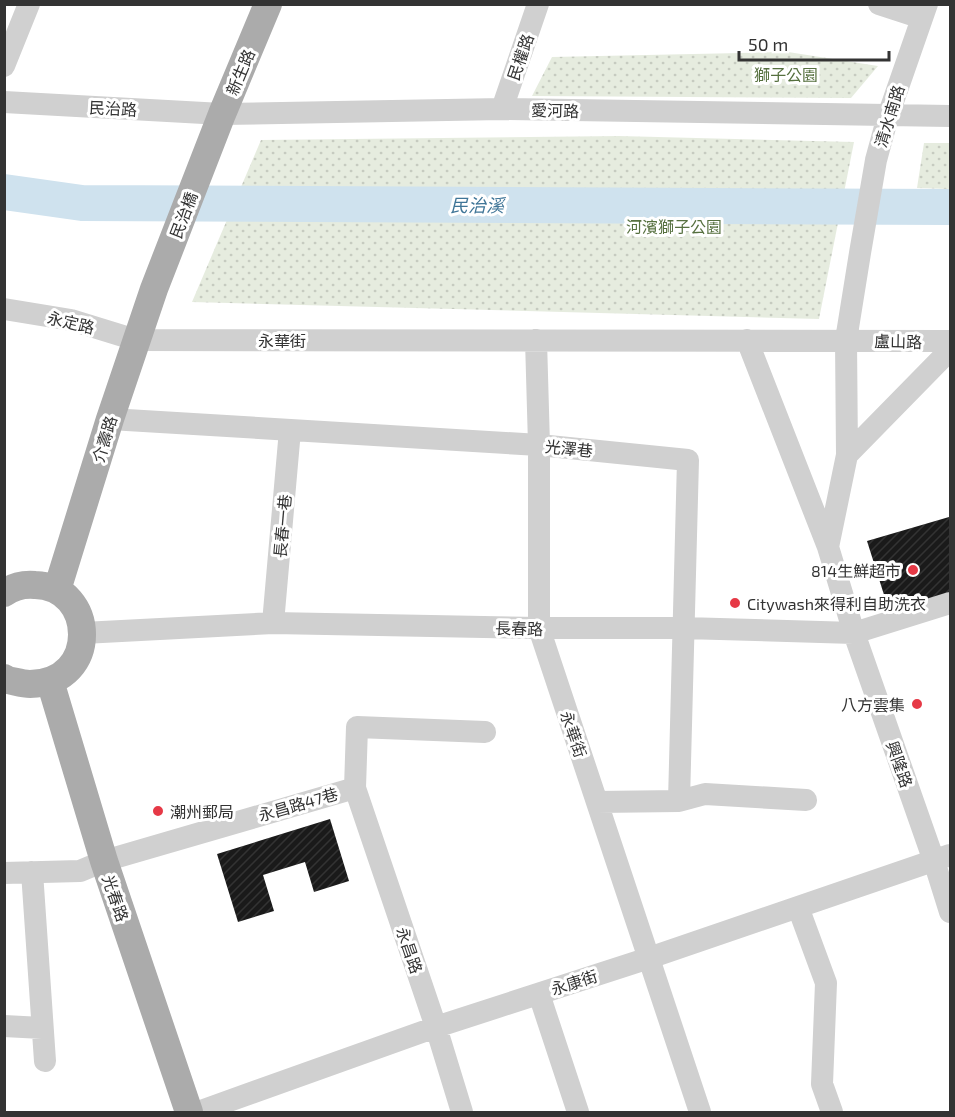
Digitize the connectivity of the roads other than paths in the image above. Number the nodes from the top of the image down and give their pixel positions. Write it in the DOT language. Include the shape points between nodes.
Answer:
graph roads {
  1 [pos="29,4"];
  2 [pos="268,4"];
  3 [pos="538,4"];
  4 [pos="879,4"];
  5 [pos="925,11"];
  6 [pos="4,66"];
  7 [pos="4,102"];
  8 [pos="502,109"];
  9 [pos="222,114"];
  10 [pos="888,116"];
  11 [pos="951,116"];
  12 [pos="212,141"];
  13 [pos="860,252"];
  14 [pos="154,289"];
  15 [pos="4,309"];
  16 [pos="136,340"];
  17 [pos="536,340"];
  18 [pos="747,340"];
  19 [pos="846,340"];
  20 [pos="951,341"];
  21 [pos="951,350"];
  22 [pos="110,419"];
  23 [pos="290,430"];
  24 [pos="539,445"];
  25 [pos="847,455"];
  26 [pos="828,548"];
  27 [pos="57,590"];
  28 [pos="4,593"];
  29 [pos="951,603"];
  30 [pos="273,622"];
  31 [pos="538,628"];
  32 [pos="684,628"];
  33 [pos="83,633"];
  34 [pos="854,633"];
  35 [pos="51,681"];
  36 [pos="5,682"];
  37 [pos="486,732"];
  38 [pos="355,788"];
  39 [pos="806,800"];
  40 [pos="679,801"];
  41 [pos="597,802"];
  42 [pos="942,858"];
  43 [pos="104,861"];
  44 [pos="32,872"];
  45 [pos="4,873"];
  46 [pos="798,907"];
  47 [pos="951,912"];
  48 [pos="649,958"];
  49 [pos="539,994"];
  50 [pos="4,1026"];
  51 [pos="436,1027"];
  52 [pos="42,1028"];
  53 [pos="45,1061"];
  54 [pos="189,1113"];
  55 [pos="198,1113"];
  56 [pos="462,1113"];
  57 [pos="578,1113"];
  58 [pos="700,1113"];
  59 [pos="832,1113"];
  1 -- 6 [label="street"];
  2 -- 9 [label="main road, 新生路"];
  3 -- 8 [label="street, 民權路"];
  4 -- 5 [label="street"];
  5 -- 10 [label="street, 清水南路"];
  7 -- 9 [label="street, 民治路"];
  8 -- 9 [label="street, 愛河路"];
  8 -- 10 [label="street, 愛河路"];
  9 -- 12 [label="main road, 新生路"];
  10 -- 11 [label="street, 愛河路"];
  10 -- 13 [label="street, 清水南路"];
  12 -- 14 [label="main road, 民治橋"];
  13 -- 19 [label="street, 興隆路"];
  14 -- 16 [label="main road, 介壽路"];
  15 -- 16 [label="street, 永定路" via="70,320"];
  16 -- 17 [label="street, 永華街"];
  16 -- 22 [label="main road, 介壽路"];
  17 -- 18 [label="street, 永華街"];
  17 -- 24 [label="street, 永華街"];
  18 -- 19 [label="street, 永華街"];
  18 -- 26 [label="street, 興隆路"];
  19 -- 20 [label="street, 盧山路"];
  19 -- 25 [label="street, 興隆路"];
  21 -- 25 [label="street"];
  22 -- 23 [label="street, 光澤巷"];
  22 -- 27 [label="main road, 介壽路"];
  23 -- 24 [label="street, 光澤巷"];
  23 -- 30 [label="street, 長春一巷"];
  24 -- 31 [label="street, 永華街"];
  24 -- 32 [label="street, 光澤巷" via="688,460"];
  25 -- 26 [label="street, 興隆路"];
  26 -- 34 [label="street, 興隆路"];
  27 -- 28 [label="main road" via="25,584"];
  27 -- 33 [label="main road" via="79,614"];
  29 -- 34 [label="street, 長春路"];
  30 -- 31 [label="street, 長春路"];
  30 -- 33 [label="street, 長春路"];
  31 -- 32 [label="street, 長春路"];
  31 -- 41 [label="street, 永華街"];
  32 -- 34 [label="street, 長春路"];
  32 -- 40 [label="street, 光澤巷"];
  33 -- 35 [label="main road" via="75,662"];
  34 -- 42 [label="street, 興隆路"];
  35 -- 36 [label="main road"];
  35 -- 43 [label="main road, 光春路"];
  37 -- 38 [label="street" via="357,727"];
  38 -- 43 [label="street, 永昌路47巷"];
  38 -- 51 [label="street, 永昌路"];
  39 -- 40 [label="street" via="705,794"];
  40 -- 41 [label="street"];
  41 -- 48 [label="street, 永華街"];
  42 -- 46 [label="street, 永康街"];
  42 -- 47 [label="street, 興隆路"];
  43 -- 44 [label="street" via="80,871"];
  43 -- 54 [label="main road, 光春路"];
  44 -- 45 [label="street"];
  44 -- 52 [label="street"];
  46 -- 48 [label="street, 永康街"];
  46 -- 59 [label="street" via="826,982 822,1084"];
  48 -- 49 [label="street, 永康街"];
  48 -- 58 [label="street, 永華街"];
  49 -- 51 [label="street, 永康街"];
  49 -- 57 [label="street"];
  50 -- 52 [label="street"];
  51 -- 55 [label="street, 永康街"];
  51 -- 56 [label="street, 永昌路"];
  52 -- 53 [label="street"];
}
